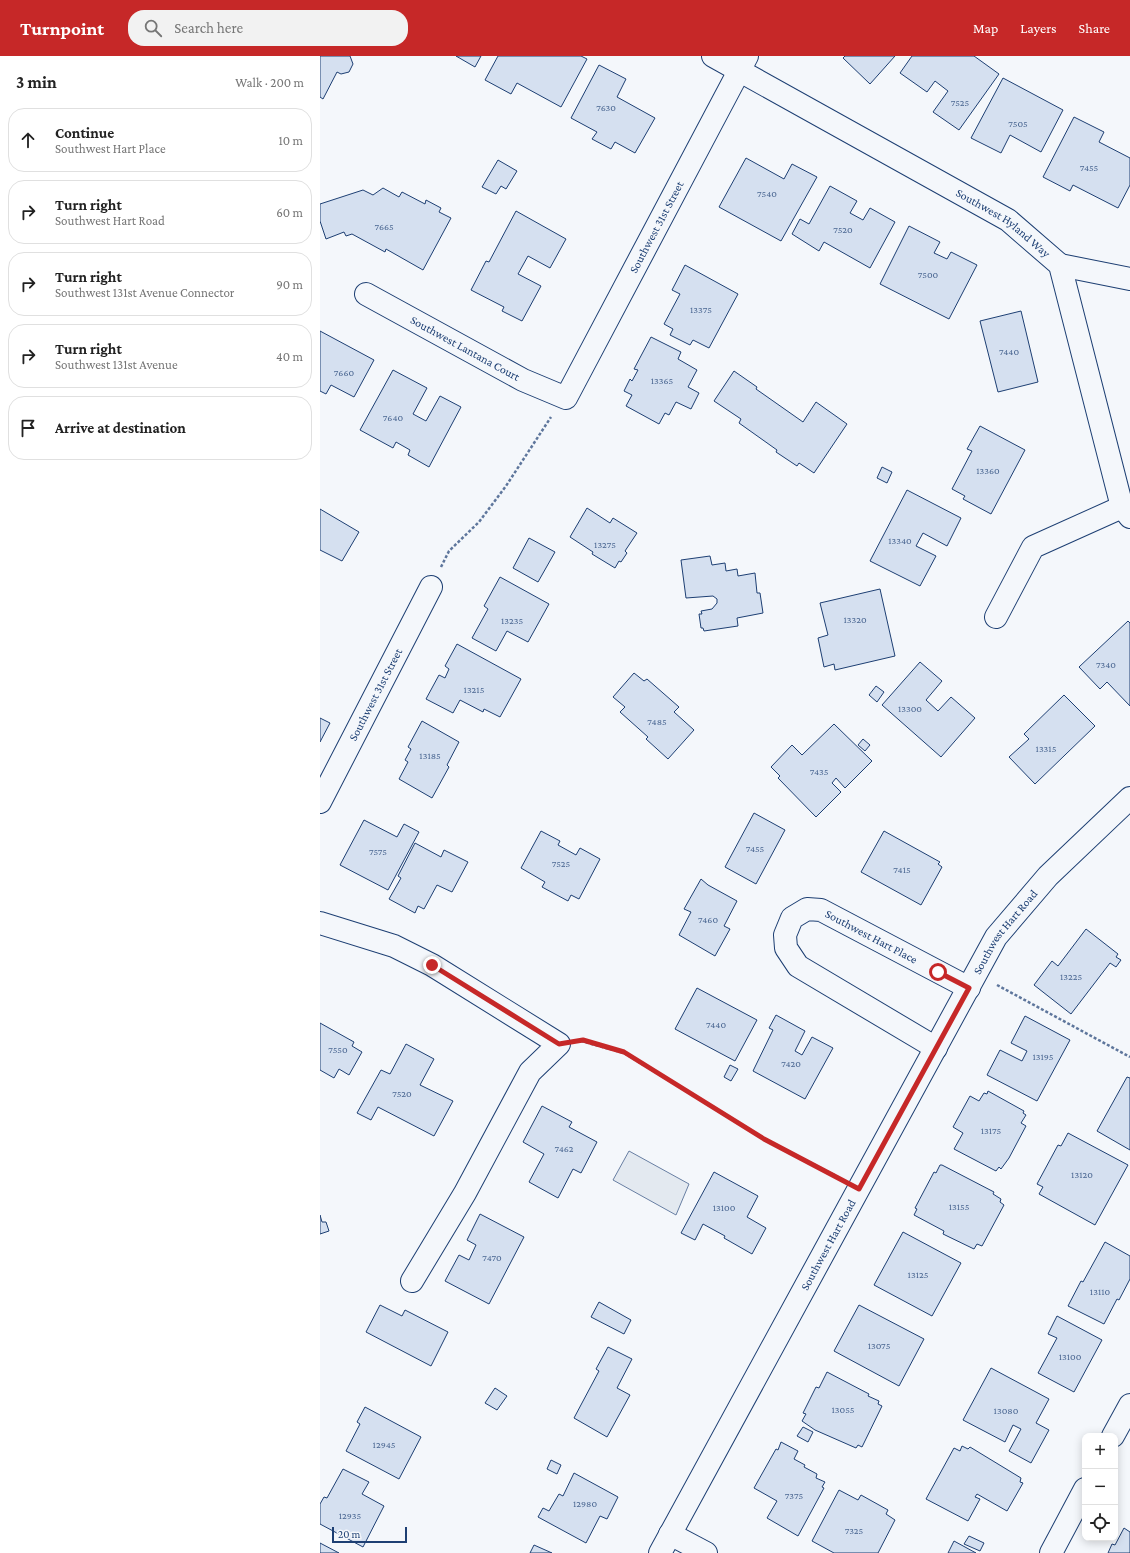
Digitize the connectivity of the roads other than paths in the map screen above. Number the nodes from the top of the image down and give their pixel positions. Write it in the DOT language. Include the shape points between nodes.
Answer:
graph roads {
  1 [pos="713,56"];
  2 [pos="743,63"];
  3 [pos="1060,265"];
  4 [pos="1130,279"];
  5 [pos="366,294"];
  6 [pos="566,398"];
  7 [pos="1126,512"];
  8 [pos="431,587"];
  9 [pos="996,617"];
  10 [pos="1130,798"];
  11 [pos="320,802"];
  12 [pos="320,923"];
  13 [pos="973,980"];
  14 [pos="936,1048"];
  15 [pos="412,1281"];
  16 [pos="1130,1405"];
  17 [pos="1115,1433"];
  18 [pos="1082,1495"];
  19 [pos="670,1534"];
  20 [pos="660,1553"];
  21 [pos="706,1553"];
  22 [pos="1051,1553"];
  1 -- 2 [label="street, Southwest Hyland Way"];
  2 -- 3 [label="street, Southwest Hyland Way" via="1008,220"];
  2 -- 6 [label="street, Southwest 31st Street"];
  3 -- 4 [label="street"];
  3 -- 7 [label="street, Southwest Hyland Way"];
  5 -- 6 [label="street, Southwest Lantana Court" via="523,380"];
  7 -- 9 [label="street" via="1033,547"];
  8 -- 11 [label="street, Southwest 31st Street"];
  10 -- 13 [label="street, Southwest Hart Road" via="1048,876 1021,906 996,937"];
  12 -- 15 [label="street" via="394,946 432,965 559,1044 530,1072 465,1193"];
  13 -- 14 [label="street, Southwest Hart Road"];
  13 -- 14 [label="street, Southwest Hart Place" via="821,910 807,909 792,918 784,935 786,948 798,966"];
  14 -- 19 [label="street, Southwest Hart Road"];
  16 -- 17 [label="street"];
  18 -- 22 [label="street"];
  19 -- 20 [label="street, Southwest Hart Road"];
  19 -- 21 [label="street"];
}
